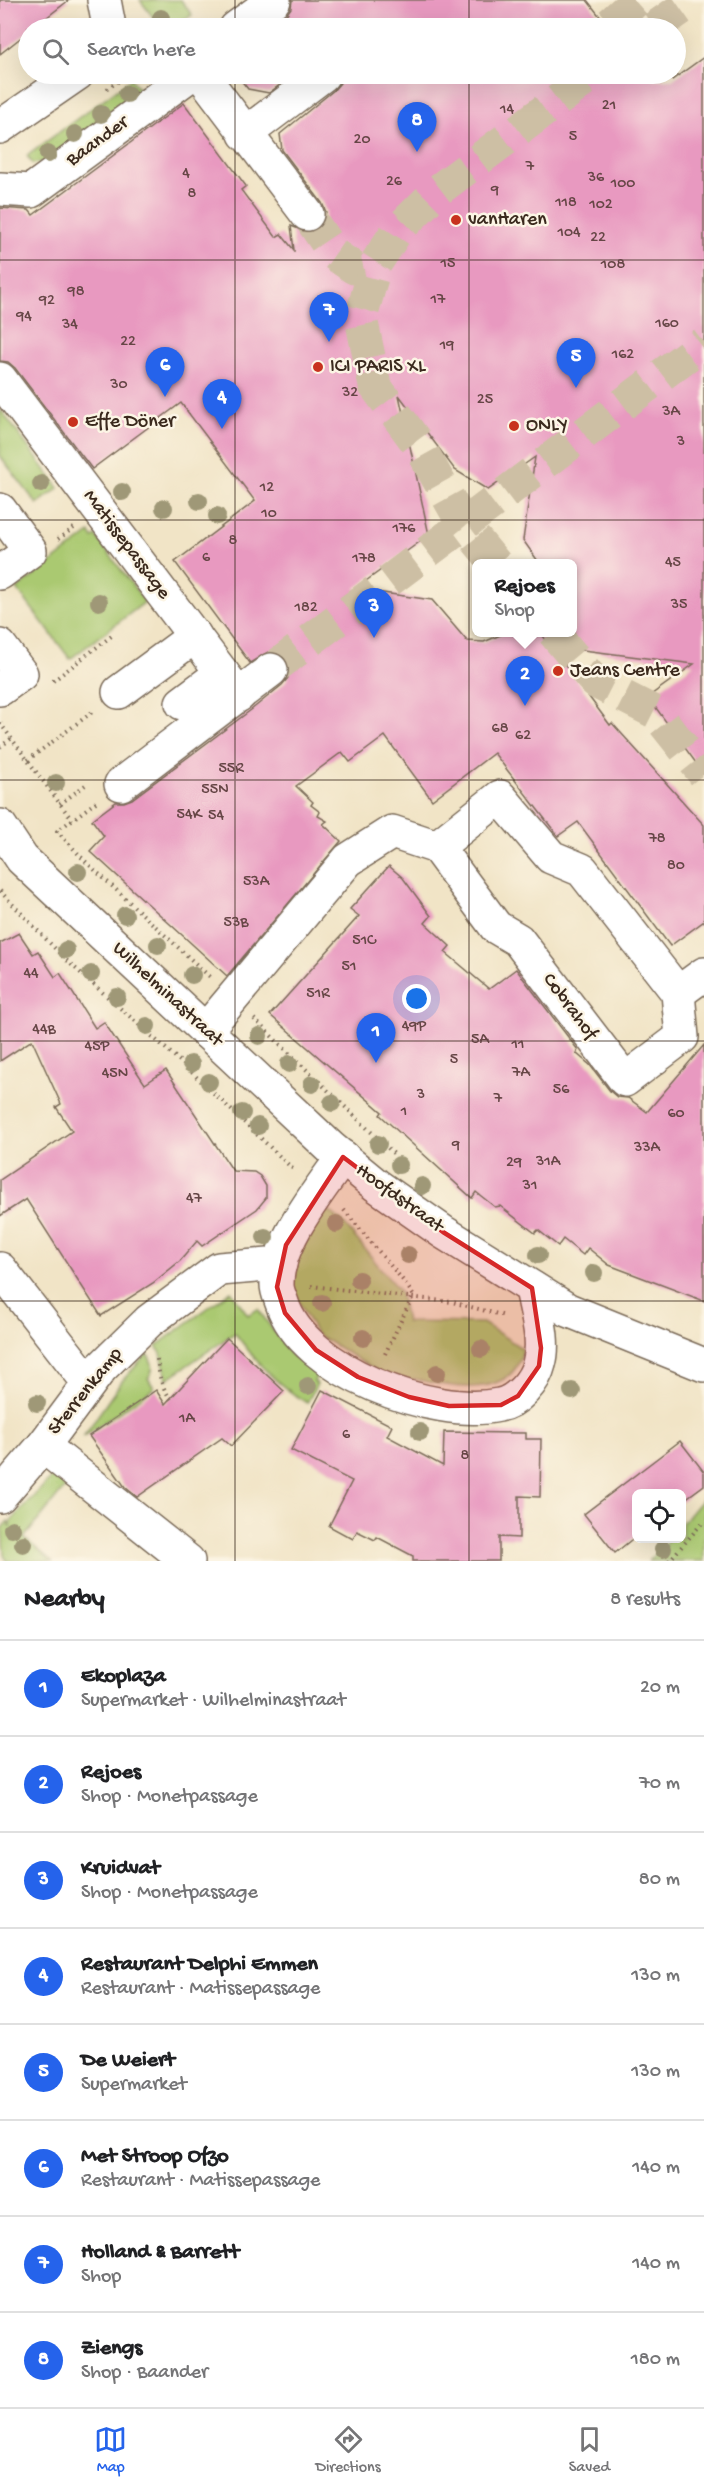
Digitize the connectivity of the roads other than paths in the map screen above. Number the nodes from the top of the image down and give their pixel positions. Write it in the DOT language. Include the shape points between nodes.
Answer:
graph roads {
  1 [pos="274,0"];
  2 [pos="250,18"];
  3 [pos="62,84"];
  4 [pos="177,84"];
  5 [pos="208,84"];
  6 [pos="311,84"];
  7 [pos="0,127"];
  8 [pos="245,134"];
  9 [pos="0,189"];
  10 [pos="307,214"];
  11 [pos="0,379"];
  12 [pos="0,510"];
  13 [pos="0,573"];
  14 [pos="195,636"];
  15 [pos="0,646"];
  16 [pos="271,670"];
  17 [pos="230,684"];
  18 [pos="0,689"];
  19 [pos="110,698"];
  20 [pos="182,703"];
  21 [pos="106,786"];
  22 [pos="0,826"];
  23 [pos="438,847"];
  24 [pos="11,865"];
  25 [pos="704,974"];
  26 [pos="678,993"];
  27 [pos="205,1031"];
  28 [pos="343,1157"];
  29 [pos="0,1269"];
  30 [pos="278,1276"];
  31 [pos="532,1288"];
  32 [pos="704,1365"];
  33 [pos="89,1383"];
  34 [pos="43,1446"];
  35 [pos="0,1496"];
  36 [pos="188,1561"];
  1 -- 2 [label="street"];
  3 -- 7 [label="street"];
  4 -- 9 [label="street, Baander" via="31,191"];
  5 -- 8 [label="street"];
  6 -- 8 [label="street"];
  8 -- 10 [label="street"];
  11 -- 14 [label="street, Matissepassage" via="58,465"];
  12 -- 13 [label="street" via="30,551"];
  14 -- 17 [label="street, Matissepassage"];
  14 -- 19 [label="street"];
  15 -- 18 [label="street" via="21,674"];
  16 -- 17 [label="street"];
  17 -- 20 [label="street"];
  17 -- 21 [label="street" via="173,744 161,729"];
  22 -- 24 [label="street, Wilhelminastraat"];
  23 -- 26 [label="street" via="500,796 551,857 582,870"];
  23 -- 26 [label="street, Cobrahof" via="496,927 518,940 625,1080 682,1037"];
  23 -- 27 [label="street" via="392,832 348,860"];
  24 -- 27 [label="street, Wilhelminastraat"];
  25 -- 26 [label="street"];
  27 -- 28 [label="street, Wilhelminastraat"];
  28 -- 30 [label="street, Hoofdstraat" via="286,1245"];
  28 -- 31 [label="street, Hoofdstraat" via="443,1232"];
  29 -- 33 [label="street"];
  30 -- 31 [label="street" via="285,1313 299,1334 338,1365 409,1397 473,1408 501,1405 518,1396 539,1366 542,1348"];
  30 -- 33 [label="street, Sterrenkamp" via="219,1269 149,1321"];
  31 -- 32 [label="street, Hoofdstraat" via="568,1310"];
  33 -- 34 [label="street, Sterrenkamp"];
  34 -- 35 [label="street, Sterrenkamp"];
  34 -- 36 [label="street"];
}
